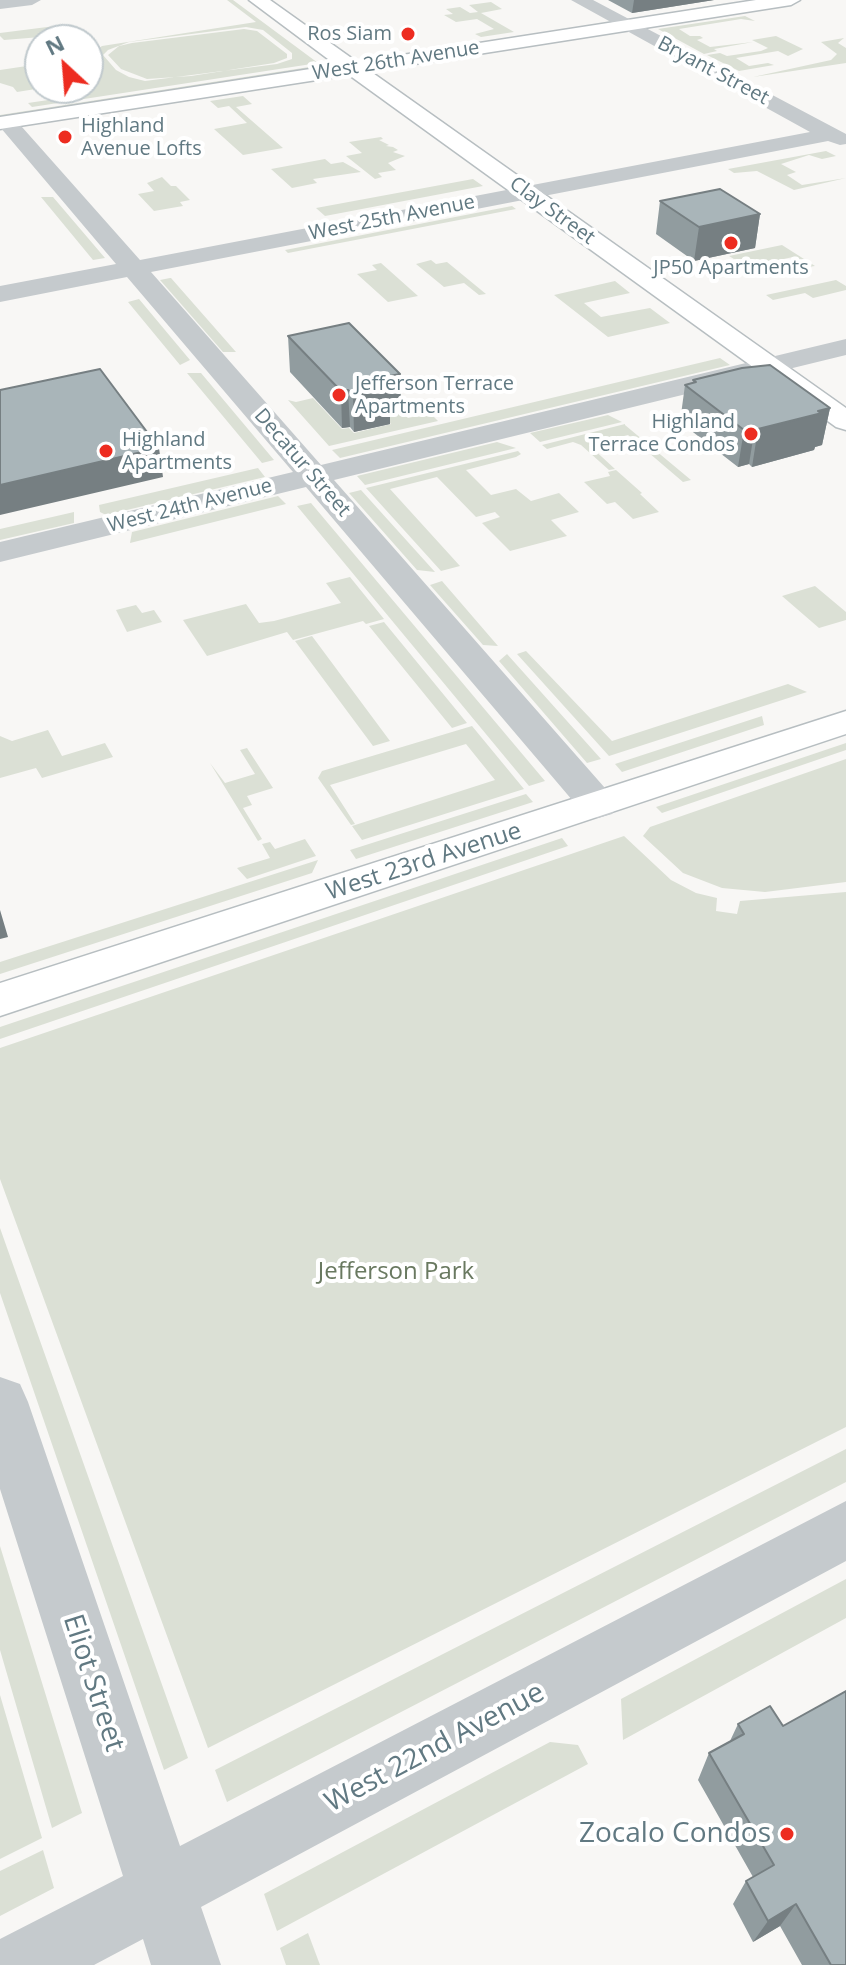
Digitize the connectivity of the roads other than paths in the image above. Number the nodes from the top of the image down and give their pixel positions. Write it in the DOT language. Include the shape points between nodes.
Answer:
graph roads {
  1 [pos="32,0"];
  2 [pos="258,0"];
  3 [pos="580,0"];
  4 [pos="791,0"];
  5 [pos="0,4"];
  6 [pos="627,25"];
  7 [pos="353,68"];
  8 [pos="3,122"];
  9 [pos="838,138"];
  10 [pos="527,192"];
  11 [pos="134,268"];
  12 [pos="0,294"];
  13 [pos="846,347"];
  14 [pos="769,366"];
  15 [pos="846,421"];
  16 [pos="314,476"];
  17 [pos="0,552"];
  18 [pos="846,722"];
  19 [pos="598,805"];
  20 [pos="0,1000"];
  21 [pos="0,1402"];
  22 [pos="846,1530"];
  23 [pos="161,1891"];
  24 [pos="23,1965"];
  25 [pos="186,1965"];
  1 -- 5 [label="street"];
  2 -- 7 [label="street, Clay Street"];
  3 -- 6 [label="street, Bryant Street"];
  4 -- 6 [label="street, West 26th Avenue"];
  6 -- 7 [label="street, West 26th Avenue"];
  6 -- 9 [label="street, Bryant Street"];
  7 -- 8 [label="street, West 26th Avenue"];
  7 -- 10 [label="street, Clay Street"];
  8 -- 11 [label="street, Decatur Street"];
  9 -- 10 [label="street, West 25th Avenue"];
  10 -- 11 [label="street, West 25th Avenue"];
  10 -- 14 [label="street, Clay Street"];
  11 -- 12 [label="street, West 25th Avenue"];
  11 -- 16 [label="street, Decatur Street"];
  13 -- 14 [label="street, West 24th Avenue"];
  14 -- 15 [label="street, Clay Street"];
  14 -- 16 [label="street, West 24th Avenue"];
  16 -- 17 [label="street, West 24th Avenue"];
  16 -- 19 [label="street, Decatur Street"];
  18 -- 19 [label="street, West 23rd Avenue"];
  19 -- 20 [label="street, West 23rd Avenue"];
  21 -- 23 [label="street, Eliot Street"];
  22 -- 23 [label="street, West 22nd Avenue"];
  23 -- 24 [label="street, West 22nd Avenue"];
  23 -- 25 [label="street, Eliot Street"];
}
